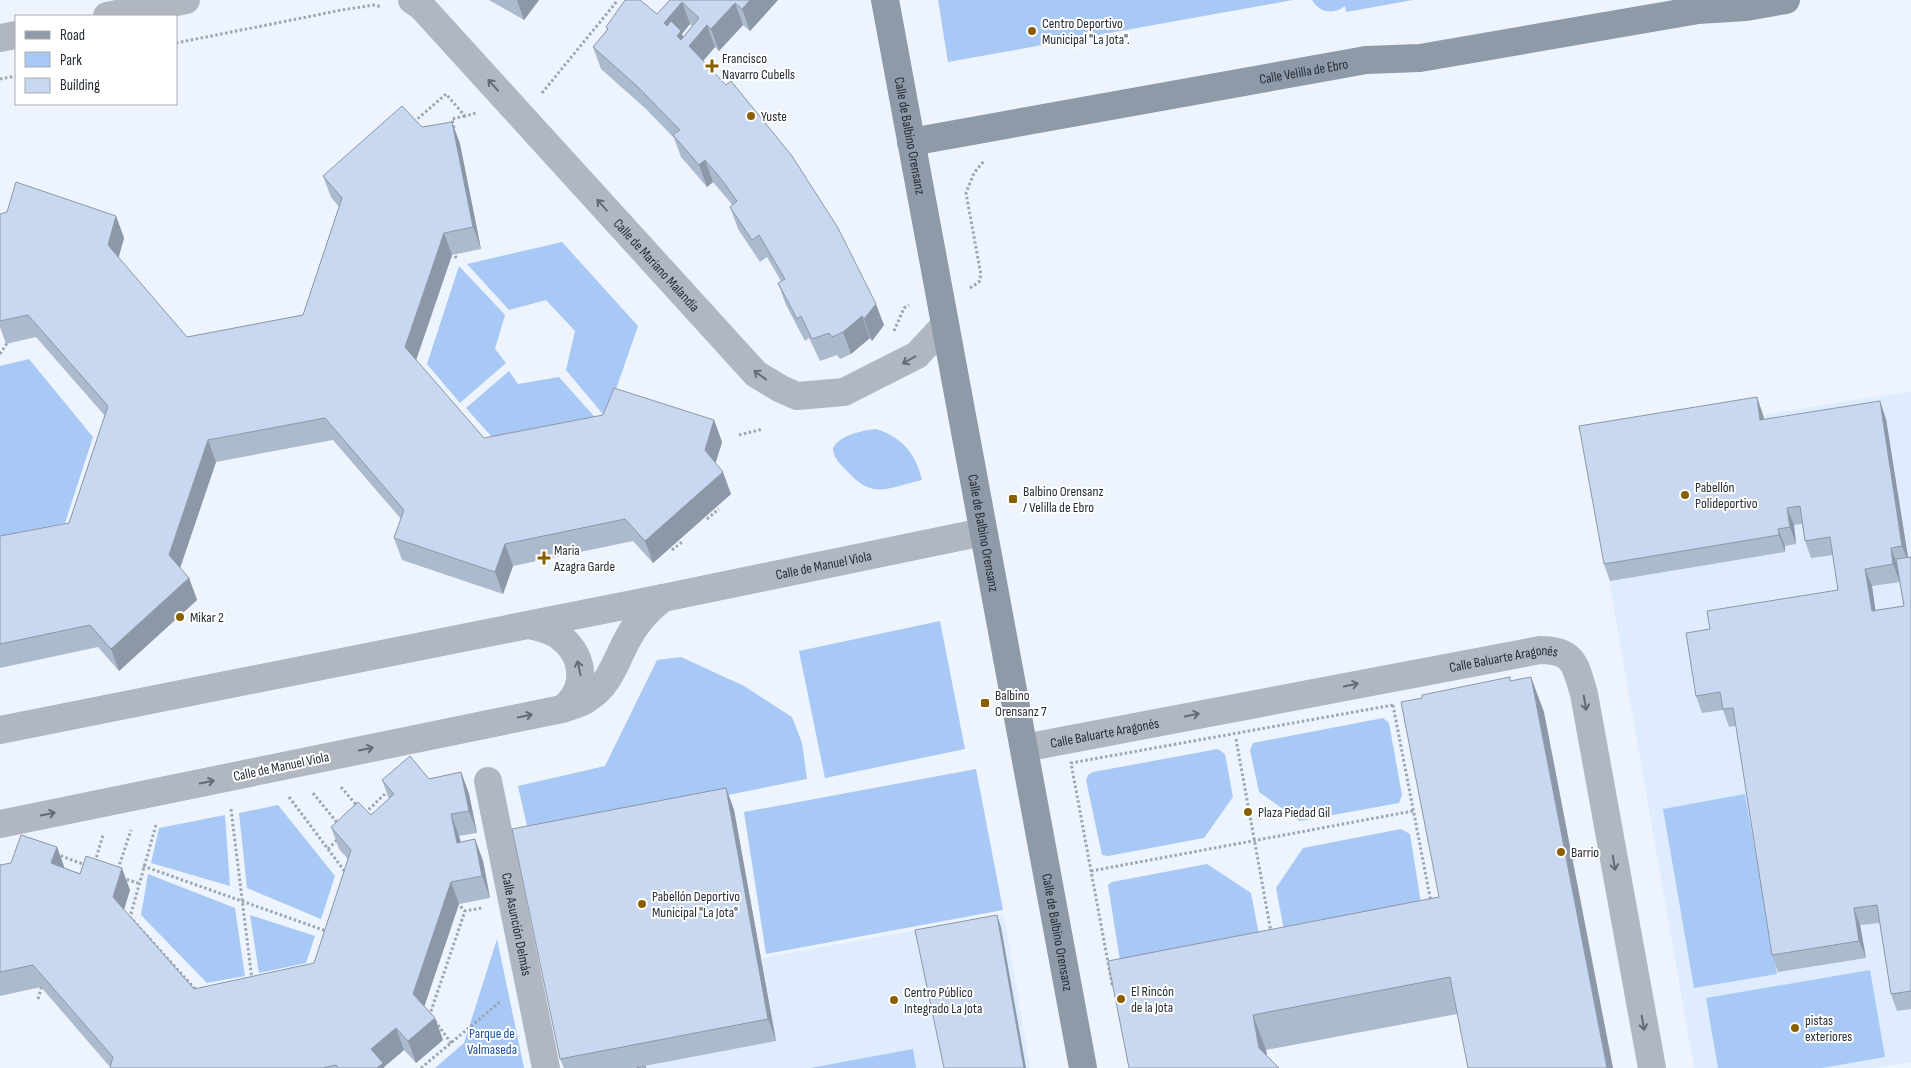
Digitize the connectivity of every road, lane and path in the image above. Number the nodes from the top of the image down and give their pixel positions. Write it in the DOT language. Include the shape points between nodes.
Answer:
graph roads {
  1 [pos="186,0"];
  2 [pos="618,0"];
  3 [pos="884,0"];
  4 [pos="1786,0"];
  5 [pos="401,4"];
  6 [pos="1710,5"];
  7 [pos="112,15"];
  8 [pos="15,35"];
  9 [pos="0,38"];
  10 [pos="178,43"];
  11 [pos="15,76"];
  12 [pos="0,79"];
  13 [pos="542,93"];
  14 [pos="482,112"];
  15 [pos="465,116"];
  16 [pos="413,123"];
  17 [pos="455,135"];
  18 [pos="912,142"];
  19 [pos="985,160"];
  20 [pos="447,245"];
  21 [pos="458,260"];
  22 [pos="939,297"];
  23 [pos="944,326"];
  24 [pos="10,338"];
  25 [pos="0,354"];
  26 [pos="893,368"];
  27 [pos="763,429"];
  28 [pos="739,435"];
  29 [pos="719,509"];
  30 [pos="707,519"];
  31 [pos="983,532"];
  32 [pos="682,542"];
  33 [pos="672,550"];
  34 [pos="663,598"];
  35 [pos="529,625"];
  36 [pos="562,709"];
  37 [pos="0,730"];
  38 [pos="1235,733"];
  39 [pos="1024,748"];
  40 [pos="488,781"];
  41 [pos="395,785"];
  42 [pos="340,786"];
  43 [pos="313,792"];
  44 [pos="289,797"];
  45 [pos="231,809"];
  46 [pos="1413,811"];
  47 [pos="0,824"];
  48 [pos="156,824"];
  49 [pos="131,829"];
  50 [pos="345,832"];
  51 [pos="103,835"];
  52 [pos="339,838"];
  53 [pos="1254,841"];
  54 [pos="328,849"];
  55 [pos="50,851"];
  56 [pos="143,866"];
  57 [pos="1091,871"];
  58 [pos="353,873"];
  59 [pos="348,874"];
  60 [pos="345,882"];
  61 [pos="138,883"];
  62 [pos="450,902"];
  63 [pos="512,902"];
  64 [pos="243,903"];
  65 [pos="465,911"];
  66 [pos="130,917"];
  67 [pos="121,919"];
  68 [pos="332,924"];
  69 [pos="330,932"];
  70 [pos="1271,934"];
  71 [pos="327,941"];
  72 [pos="1273,944"];
  73 [pos="1275,953"];
  74 [pos="527,978"];
  75 [pos="46,981"];
  76 [pos="253,990"];
  77 [pos="199,994"];
  78 [pos="38,999"];
  79 [pos="451,1043"];
  80 [pos="421,1068"];
  81 [pos="546,1068"];
  82 [pos="1083,1068"];
  83 [pos="1652,1068"];
  1 -- 7 [label="street"];
  2 -- 13 [label="path"];
  3 -- 18 [label="street, Calle de Balbino Orensanz"];
  4 -- 6 [label="street, Calle Velilla de Ebro" via="1746,7"];
  5 -- 10 [label="path" via="342,10"];
  26 -- 5 [label="street, Calle de Mariano Malandía, one-way" via="844,392 820,395 796,396 756,374 422,7"];
  6 -- 18 [label="street, Calle Velilla de Ebro" via="1420,58 1366,60"];
  8 -- 9 [label="street"];
  11 -- 12 [label="path"];
  14 -- 15 [label="path"];
  15 -- 16 [label="path" via="446,94"];
  15 -- 17 [label="path" via="452,120"];
  18 -- 22 [label="street, Calle de Balbino Orensanz"];
  19 -- 22 [label="path" via="974,173 966,193 980,282 974,287"];
  20 -- 21 [label="path"];
  22 -- 23 [label="street, Calle de Balbino Orensanz"];
  22 -- 26 [label="path" via="904,308 889,346"];
  23 -- 26 [label="street, Calle de Mariano Malandía, one-way" via="916,355"];
  23 -- 31 [label="street, Calle de Balbino Orensanz"];
  24 -- 25 [label="path"];
  27 -- 28 [label="path"];
  29 -- 30 [label="path"];
  31 -- 34 [label="street, Calle de Manuel Viola"];
  31 -- 39 [label="street, Calle de Balbino Orensanz"];
  32 -- 33 [label="path"];
  34 -- 35 [label="street, Calle de Manuel Viola"];
  34 -- 36 [label="street, Calle de Manuel Viola" via="635,626 614,670 601,688 587,699"];
  36 -- 35 [label="street, Calle de Manuel Viola, one-way" via="570,703 580,686 579,662 564,639 554,632"];
  35 -- 37 [label="street, Calle de Manuel Viola"];
  47 -- 36 [label="street, Calle de Manuel Viola, one-way"];
  38 -- 46 [label="path" via="1393,705"];
  38 -- 53 [label="path"];
  38 -- 57 [label="path" via="1071,763"];
  39 -- 82 [label="street, Calle de Balbino Orensanz"];
  39 -- 83 [label="street, Calle Baluarte Aragonés, one-way" via="1540,650 1558,650 1569,658 1577,671 1584,694"];
  40 -- 63 [label="street, Calle Asunción Delmás"];
  41 -- 42 [label="path" via="364,814"];
  43 -- 50 [label="path"];
  44 -- 54 [label="path"];
  45 -- 64 [label="path"];
  46 -- 53 [label="path"];
  46 -- 73 [label="path" via="1435,923"];
  48 -- 56 [label="path"];
  49 -- 61 [label="path" via="116,876"];
  51 -- 55 [label="path" via="93,867"];
  52 -- 54 [label="path"];
  53 -- 57 [label="path"];
  53 -- 70 [label="path"];
  54 -- 59 [label="path"];
  56 -- 61 [label="path"];
  56 -- 64 [label="path"];
  57 -- 73 [label="path" via="1112,984"];
  58 -- 59 [label="path"];
  59 -- 60 [label="path"];
  61 -- 66 [label="path"];
  62 -- 65 [label="path" via="459,904"];
  63 -- 65 [label="path"];
  63 -- 74 [label="street, Calle Asunción Delmás"];
  64 -- 69 [label="path"];
  64 -- 76 [label="path"];
  65 -- 79 [label="path" via="430,1014"];
  66 -- 67 [label="path"];
  66 -- 77 [label="path"];
  68 -- 69 [label="path"];
  69 -- 71 [label="path"];
  72 -- 73 [label="path"];
  74 -- 79 [label="path"];
  74 -- 81 [label="street, Calle Asunción Delmás"];
  75 -- 78 [label="path"];
  79 -- 80 [label="path"];
}
